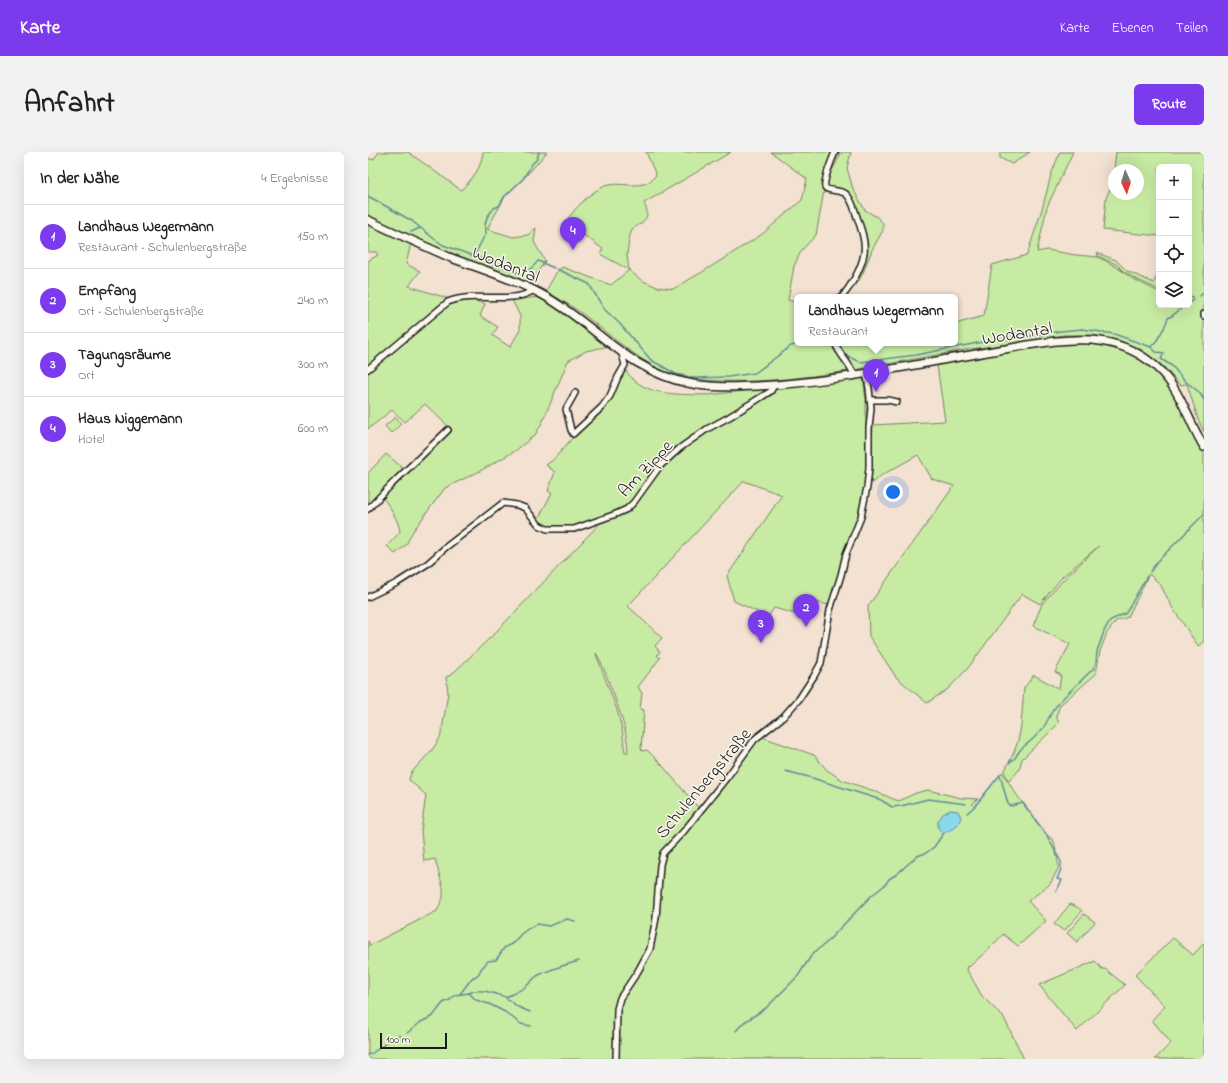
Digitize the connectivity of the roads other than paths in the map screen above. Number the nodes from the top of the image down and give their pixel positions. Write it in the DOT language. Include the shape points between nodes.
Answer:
graph roads {
  1 [pos="835,152"];
  2 [pos="368,220"];
  3 [pos="534,290"];
  4 [pos="844,294"];
  5 [pos="836,346"];
  6 [pos="622,354"];
  7 [pos="368,369"];
  8 [pos="866,373"];
  9 [pos="854,375"];
  10 [pos="774,385"];
  11 [pos="575,393"];
  12 [pos="870,400"];
  13 [pos="897,402"];
  14 [pos="448,430"];
  15 [pos="1204,447"];
  16 [pos="368,509"];
  17 [pos="368,597"];
  18 [pos="616,1059"];
  1 -- 4 [label="street" via="825,186 828,190 844,192 849,197 864,241 864,253 853,282"];
  2 -- 3 [label="main road, Wodantal" via="448,256"];
  3 -- 6 [label="main road, Wodantal" via="575,316"];
  3 -- 7 [label="street" via="515,298 468,297 448,302"];
  5 -- 9 [label="street"];
  6 -- 10 [label="main road, Wodantal" via="660,375 690,384"];
  6 -- 11 [label="street" via="625,365 610,396 573,434 566,409"];
  8 -- 9 [label="main road, Wodantal"];
  8 -- 12 [label="street, Schulenbergstraße"];
  8 -- 15 [label="main road, Wodantal" via="1054,342 1089,340 1115,344 1143,356 1165,375 1177,391"];
  9 -- 10 [label="main road, Wodantal"];
  10 -- 17 [label="street, Am Zippe" via="755,402 707,429 680,448 660,466 627,509 574,529 558,530 542,527 525,508 517,504 503,503 427,564"];
  12 -- 13 [label="street"];
  12 -- 18 [label="street, Schulenbergstraße" via="869,468 864,506 846,554 830,610 821,663 799,699 783,717 755,739 684,831 663,853 650,949 618,1002"];
  14 -- 16 [label="street"];
}
